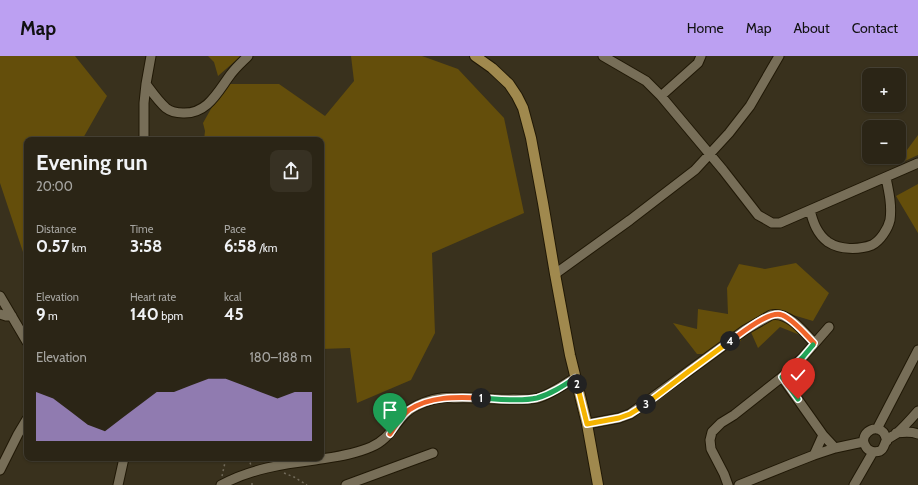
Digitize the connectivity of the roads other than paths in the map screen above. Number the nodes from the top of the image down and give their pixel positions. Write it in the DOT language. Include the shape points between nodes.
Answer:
graph roads {
  1 [pos="151,56"];
  2 [pos="248,56"];
  3 [pos="475,56"];
  4 [pos="603,56"];
  5 [pos="701,56"];
  6 [pos="779,56"];
  7 [pos="146,84"];
  8 [pos="660,96"];
  9 [pos="144,137"];
  10 [pos="710,154"];
  11 [pos="918,163"];
  12 [pos="886,178"];
  13 [pos="810,210"];
  14 [pos="555,274"];
  15 [pos="0,296"];
  16 [pos="0,314"];
  17 [pos="12,316"];
  18 [pos="829,327"];
  19 [pos="24,337"];
  20 [pos="814,343"];
  21 [pos="918,350"];
  22 [pos="782,377"];
  23 [pos="575,378"];
  24 [pos="918,411"];
  25 [pos="24,424"];
  26 [pos="587,424"];
  27 [pos="877,429"];
  28 [pos="896,433"];
  29 [pos="918,434"];
  30 [pos="823,435"];
  31 [pos="886,441"];
  32 [pos="863,442"];
  33 [pos="835,448"];
  34 [pos="873,452"];
  35 [pos="433,453"];
  36 [pos="814,455"];
  37 [pos="324,458"];
  38 [pos="123,461"];
  39 [pos="302,461"];
  40 [pos="0,470"];
  41 [pos="221,481"];
  42 [pos="118,485"];
  43 [pos="346,485"];
  44 [pos="598,485"];
  45 [pos="728,485"];
  46 [pos="738,485"];
  47 [pos="854,485"];
  1 -- 7 [label="street"];
  2 -- 7 [label="street" via="204,108 195,112 169,110"];
  3 -- 14 [label="main road" via="509,84 523,108 531,138"];
  4 -- 8 [label="street" via="646,81"];
  5 -- 8 [label="street" via="698,63"];
  6 -- 10 [label="street" via="750,106"];
  7 -- 9 [label="street"];
  8 -- 10 [label="street"];
  10 -- 13 [label="street" via="758,215 765,220 780,223"];
  10 -- 14 [label="street" via="675,186"];
  11 -- 12 [label="street"];
  12 -- 13 [label="street"];
  12 -- 13 [label="street" via="890,221 885,233 874,244 858,248 836,246 819,233"];
  14 -- 23 [label="main road"];
  15 -- 17 [label="street"];
  16 -- 17 [label="street"];
  17 -- 19 [label="street"];
  18 -- 20 [label="street"];
  20 -- 22 [label="street"];
  20 -- 26 [label="street" via="799,327 782,315 771,315 746,330 630,414"];
  21 -- 27 [label="street"];
  22 -- 30 [label="street"];
  22 -- 45 [label="street" via="712,432 711,449"];
  23 -- 26 [label="main road"];
  23 -- 37 [label="street" via="536,398 507,400 463,397 441,398 423,403 409,411 381,442 370,448"];
  24 -- 28 [label="street"];
  25 -- 40 [label="street"];
  26 -- 44 [label="main road"];
  27 -- 31 [label="street" via="884,433"];
  27 -- 32 [label="street" via="870,430"];
  28 -- 29 [label="street"];
  28 -- 31 [label="street"];
  30 -- 33 [label="street"];
  30 -- 36 [label="street"];
  31 -- 34 [label="street" via="885,447"];
  32 -- 33 [label="street"];
  32 -- 34 [label="street" via="866,449"];
  33 -- 36 [label="street"];
  34 -- 47 [label="street"];
  35 -- 43 [label="street"];
  36 -- 46 [label="street"];
  38 -- 42 [label="street"];
  39 -- 41 [label="street" via="260,469"];
}
